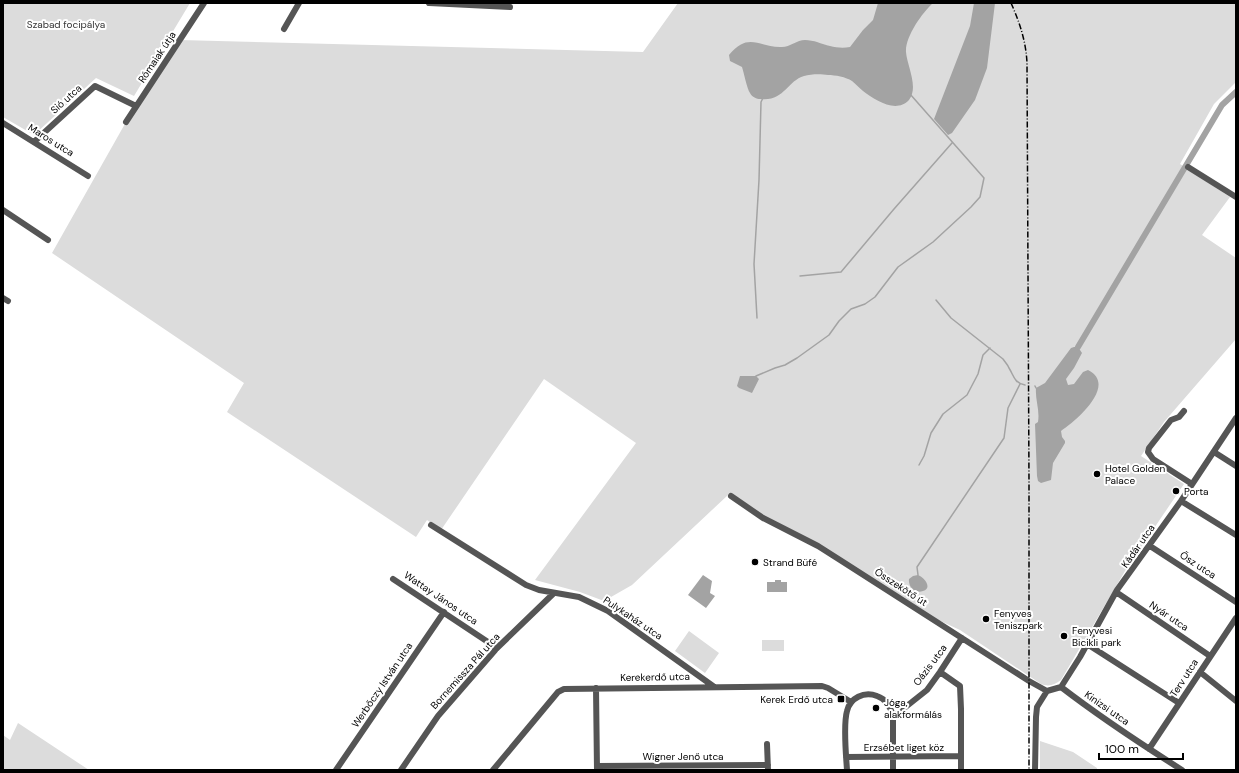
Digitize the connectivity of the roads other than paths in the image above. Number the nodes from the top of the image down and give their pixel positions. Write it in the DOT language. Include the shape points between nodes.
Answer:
graph roads {
  1 [pos="204,3"];
  2 [pos="299,3"];
  3 [pos="428,3"];
  4 [pos="468,4"];
  5 [pos="510,7"];
  6 [pos="284,29"];
  7 [pos="136,106"];
  8 [pos="126,122"];
  9 [pos="3,123"];
  10 [pos="34,142"];
  11 [pos="1188,167"];
  12 [pos="88,176"];
  13 [pos="1236,197"];
  14 [pos="3,210"];
  15 [pos="48,240"];
  16 [pos="1184,411"];
  17 [pos="1236,418"];
  18 [pos="1214,452"];
  19 [pos="1236,466"];
  20 [pos="1192,484"];
  21 [pos="731,496"];
  22 [pos="1181,500"];
  23 [pos="431,525"];
  24 [pos="1236,535"];
  25 [pos="1150,546"];
  26 [pos="393,579"];
  27 [pos="1116,592"];
  28 [pos="554,593"];
  29 [pos="1236,602"];
  30 [pos="444,612"];
  31 [pos="1236,618"];
  32 [pos="962,638"];
  33 [pos="1087,644"];
  34 [pos="496,648"];
  35 [pos="1210,656"];
  36 [pos="940,672"];
  37 [pos="1200,672"];
  38 [pos="714,686"];
  39 [pos="1061,687"];
  40 [pos="596,688"];
  41 [pos="1047,691"];
  42 [pos="1236,701"];
  43 [pos="851,702"];
  44 [pos="1179,703"];
  45 [pos="893,716"];
  46 [pos="767,744"];
  47 [pos="1149,749"];
  48 [pos="893,756"];
  49 [pos="961,756"];
  50 [pos="846,757"];
  51 [pos="597,768"];
  52 [pos="768,768"];
  53 [pos="336,770"];
  54 [pos="401,770"];
  55 [pos="493,770"];
  56 [pos="847,770"];
  57 [pos="893,770"];
  58 [pos="961,770"];
  59 [pos="1035,770"];
  60 [pos="1182,770"];
  1 -- 7 [label="street, Rómaiak útja"];
  2 -- 6 [label="street"];
  3 -- 4 [label="street"];
  4 -- 5 [label="street"];
  7 -- 8 [label="street, Rómaiak útja"];
  7 -- 10 [label="street, Sió utca" via="95,86"];
  9 -- 10 [label="street, Maros utca"];
  10 -- 12 [label="street, Maros utca"];
  11 -- 13 [label="street"];
  14 -- 15 [label="street"];
  16 -- 20 [label="street" via="1179,417 1171,420 1148,452 1153,459"];
  17 -- 18 [label="street, Kádár utca"];
  18 -- 19 [label="street"];
  18 -- 20 [label="street, Kádár utca"];
  20 -- 22 [label="street, Kádár utca"];
  21 -- 32 [label="street, Összekötő út" via="763,518 833,556"];
  22 -- 24 [label="street"];
  22 -- 25 [label="street, Kádár utca"];
  23 -- 28 [label="street, Pulykaház utca" via="526,585"];
  25 -- 27 [label="street, Kádár utca"];
  25 -- 29 [label="street, Ősz utca"];
  26 -- 30 [label="street, Wattay János utca"];
  27 -- 33 [label="street, Kádár utca"];
  27 -- 35 [label="street, Nyár utca"];
  28 -- 34 [label="street, Bornemissza Pál utca"];
  28 -- 38 [label="street, Pulykaház utca" via="579,597 608,611"];
  30 -- 34 [label="street, Wattay János utca"];
  30 -- 53 [label="street, Werbőczy István utca"];
  31 -- 35 [label="street, Terv utca"];
  32 -- 36 [label="street, Oázis utca"];
  32 -- 41 [label="street, Összekötő út"];
  33 -- 39 [label="street, Kádár utca"];
  33 -- 44 [label="street"];
  34 -- 54 [label="street, Bornemissza Pál utca" via="438,716"];
  35 -- 37 [label="street, Terv utca"];
  36 -- 45 [label="street, Oázis utca" via="927,690"];
  36 -- 49 [label="street" via="960,686"];
  37 -- 42 [label="street"];
  37 -- 44 [label="street, Terv utca"];
  38 -- 40 [label="street, Kerekerdő utca"];
  38 -- 43 [label="street, Kerekerdő utca" via="822,686"];
  39 -- 41 [label="street"];
  39 -- 47 [label="street, Kinizsi utca"];
  40 -- 51 [label="street"];
  40 -- 55 [label="street, Kerekerdő utca" via="573,688 558,692"];
  41 -- 59 [label="street" via="1037,707"];
  43 -- 45 [label="street" via="859,696 875,695 887,702"];
  43 -- 50 [label="street" via="846,719"];
  44 -- 47 [label="street, Terv utca"];
  45 -- 48 [label="street"];
  46 -- 52 [label="street"];
  47 -- 60 [label="street, Kinizsi utca"];
  48 -- 49 [label="street, Erzsébet liget köz"];
  48 -- 50 [label="street, Erzsébet liget köz"];
  48 -- 57 [label="street"];
  49 -- 58 [label="street"];
  50 -- 56 [label="street"];
  51 -- 52 [label="street, Wigner Jenő utca"];
}
